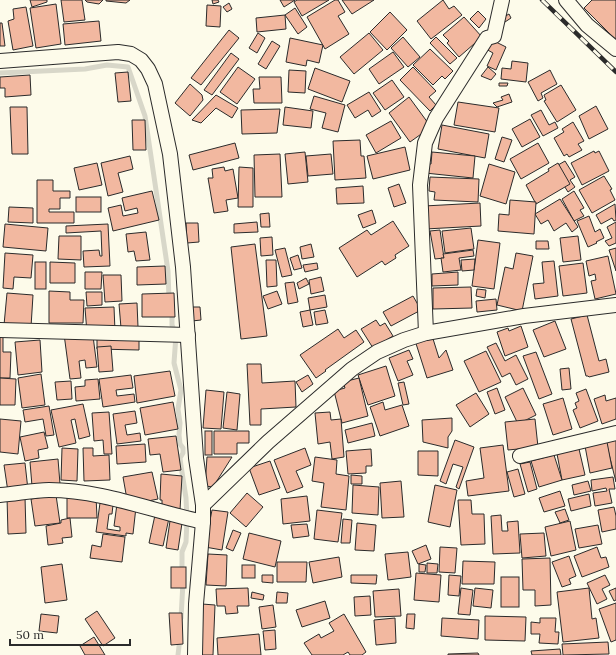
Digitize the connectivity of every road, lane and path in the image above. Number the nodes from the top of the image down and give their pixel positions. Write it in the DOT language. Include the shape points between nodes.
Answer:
graph roads {
  1 [pos="502,0"];
  2 [pos="566,0"];
  3 [pos="616,49"];
  4 [pos="0,62"];
  5 [pos="616,305"];
  6 [pos="0,330"];
  7 [pos="426,333"];
  8 [pos="188,335"];
  9 [pos="616,433"];
  10 [pos="520,456"];
  11 [pos="0,495"];
  12 [pos="203,505"];
  13 [pos="203,522"];
  14 [pos="195,655"];
  1 -- 7 [label="street" via="494,36 487,38 436,118 425,143 420,184"];
  2 -- 3 [label="street" via="587,25"];
  4 -- 8 [label="street" via="118,52 131,54 148,68 155,84 170,154 184,267"];
  5 -- 7 [label="street" via="524,316"];
  6 -- 8 [label="street"];
  7 -- 12 [label="street" via="377,352 352,369 268,442"];
  8 -- 12 [label="street" via="196,458"];
  9 -- 10 [label="street"];
  11 -- 13 [label="street" via="48,490 72,492 107,497"];
  12 -- 13 [label="street"];
  13 -- 14 [label="street" via="196,604"];
}
